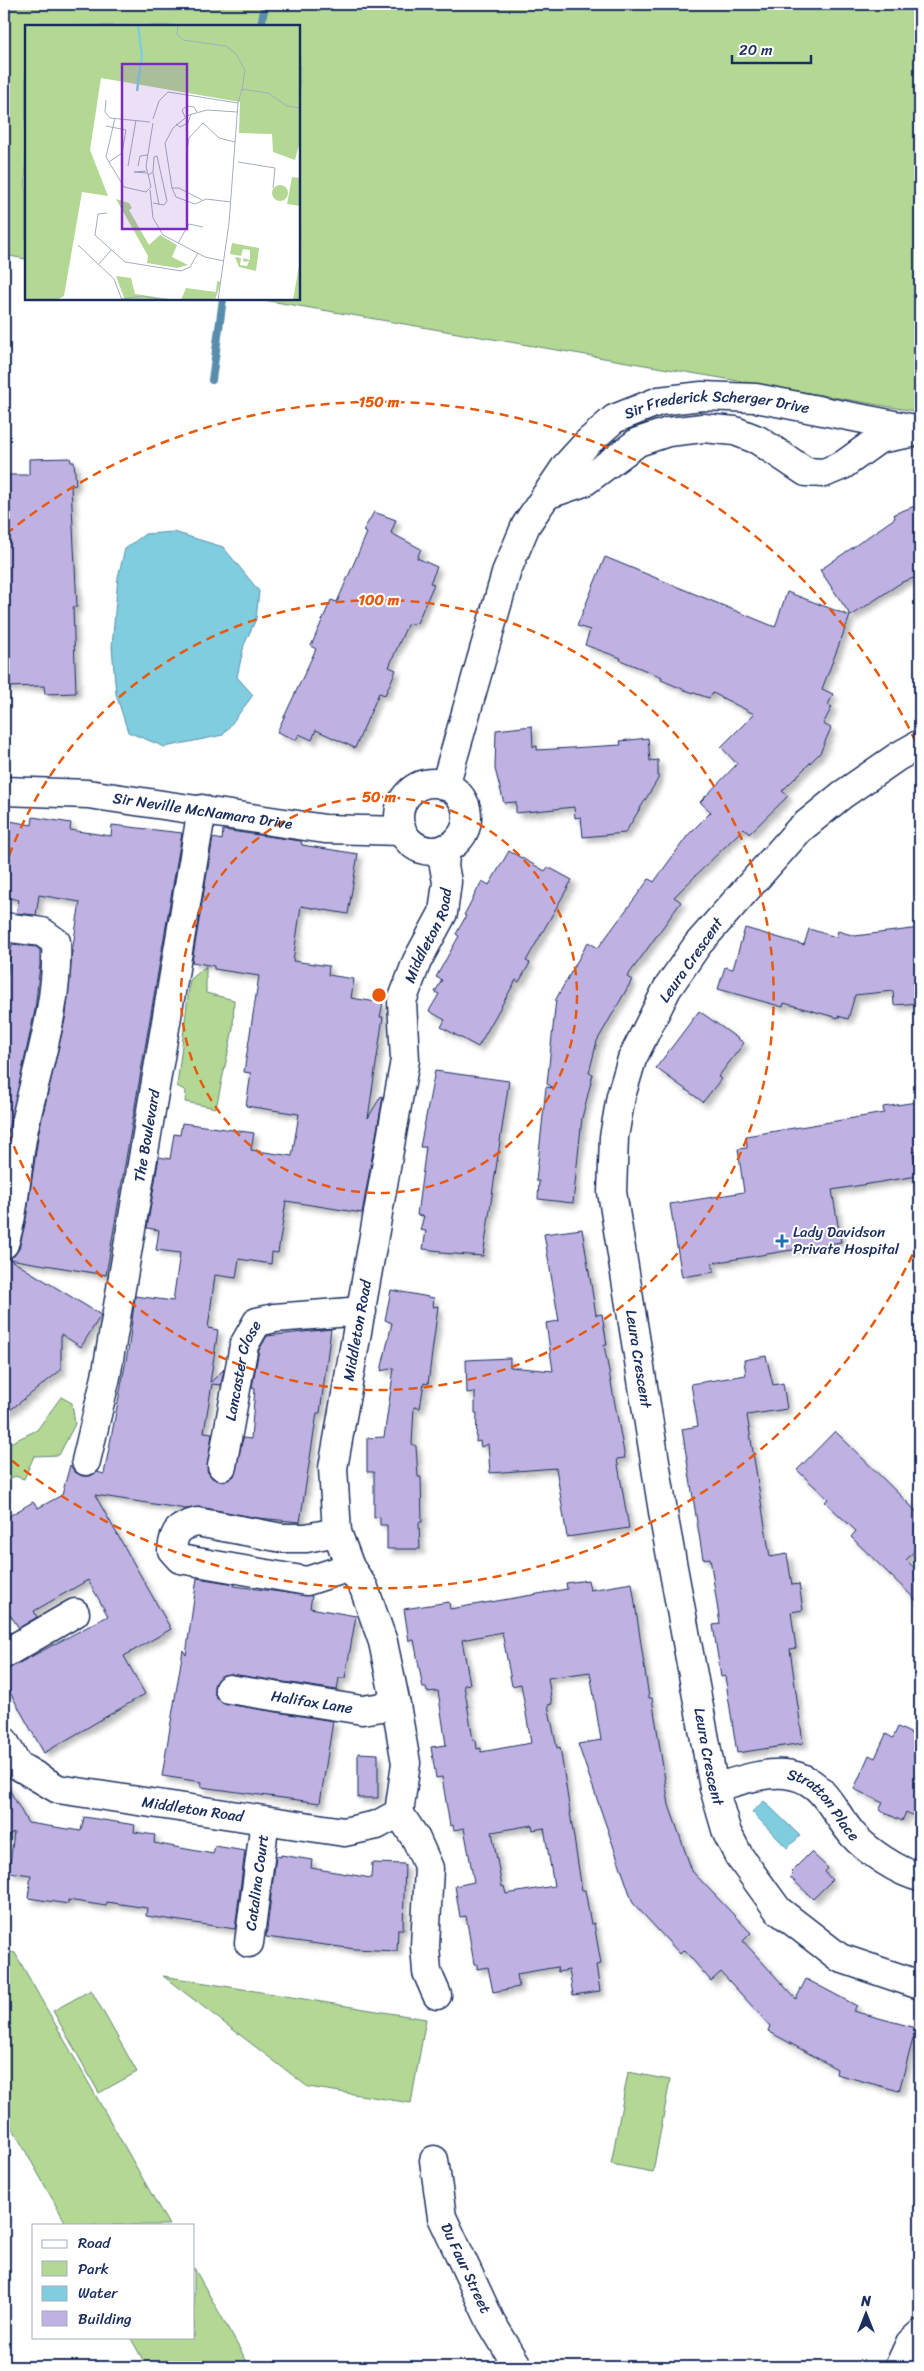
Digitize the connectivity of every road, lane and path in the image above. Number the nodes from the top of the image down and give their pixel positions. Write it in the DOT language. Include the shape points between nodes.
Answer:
graph roads {
  1 [pos="920,430"];
  2 [pos="546,495"];
  3 [pos="920,744"];
  4 [pos="445,786"];
  5 [pos="4,791"];
  6 [pos="202,809"];
  7 [pos="402,831"];
  8 [pos="446,848"];
  9 [pos="4,927"];
  10 [pos="4,1244"];
  11 [pos="362,1311"];
  12 [pos="86,1461"];
  13 [pos="222,1466"];
  14 [pos="337,1532"];
  15 [pos="350,1567"];
  16 [pos="75,1613"];
  17 [pos="4,1654"];
  18 [pos="228,1689"];
  19 [pos="396,1705"];
  20 [pos="4,1741"];
  21 [pos="714,1788"];
  22 [pos="399,1813"];
  23 [pos="265,1821"];
  24 [pos="920,1878"];
  25 [pos="249,1943"];
  26 [pos="920,1985"];
  27 [pos="437,1995"];
  28 [pos="434,2160"];
  29 [pos="920,2334"];
  30 [pos="518,2367"];
  31 [pos="899,2367"];
  1 -- 2 [label="street, Sir Frederick Scherger Drive" via="879,439 843,465 824,473 806,472 758,440 734,431 703,428 668,432 638,442 584,482"];
  1 -- 2 [label="street, Sir Frederick Scherger Drive" via="756,398 702,396 659,401 614,420 576,454"];
  2 -- 4 [label="street, Sir Frederick Scherger Drive" via="526,525 507,570"];
  3 -- 21 [label="street, Leura Crescent" via="873,773 799,830 721,916 698,944 659,1005 632,1059 621,1096 614,1137 612,1192 665,1524"];
  4 -- 7 [label="street" via="432,783 419,786 408,794 401,805"];
  4 -- 8 [label="street" via="456,793 467,816 465,830"];
  5 -- 6 [label="street, Sir Neville McNamara Drive" via="88,794"];
  6 -- 7 [label="street, Sir Neville McNamara Drive" via="325,829"];
  6 -- 12 [label="street, The Boulevard" via="107,1368"];
  7 -- 8 [label="street" via="409,842 420,849 434,851"];
  8 -- 11 [label="street, Middleton Road" via="444,866 447,882 443,913 417,961 402,1001 405,1060"];
  9 -- 10 [label="street" via="42,932 56,942 57,966"];
  11 -- 13 [label="street, Lancaster Close" via="257,1322 244,1345"];
  11 -- 14 [label="street, Middleton Road" via="333,1468"];
  14 -- 15 [label="street, Middleton Road"];
  14 -- 15 [label="street" via="306,1538 282,1538 197,1522 183,1525 174,1535 172,1550 180,1560 307,1581"];
  15 -- 19 [label="street, Middleton Road" via="364,1588 383,1642"];
  16 -- 17 [label="street"];
  18 -- 19 [label="street, Halifax Lane" via="362,1710"];
  19 -- 22 [label="street, Middleton Road" via="406,1764"];
  20 -- 23 [label="street, Middleton Road" via="17,1765 58,1789"];
  21 -- 24 [label="street, Stratton Place" via="755,1777 785,1774 812,1781 853,1835 885,1860"];
  21 -- 26 [label="street, Leura Crescent" via="727,1833 739,1856 778,1910 840,1958"];
  22 -- 23 [label="street, Middleton Road" via="377,1825 344,1832"];
  22 -- 27 [label="street" via="429,1868 425,1946 427,1972"];
  23 -- 25 [label="street, Catalina Court"];
  28 -- 30 [label="street, Du Faur Street" via="442,2217 491,2322"];
  29 -- 31 [label="street" via="910,2343"];
}
